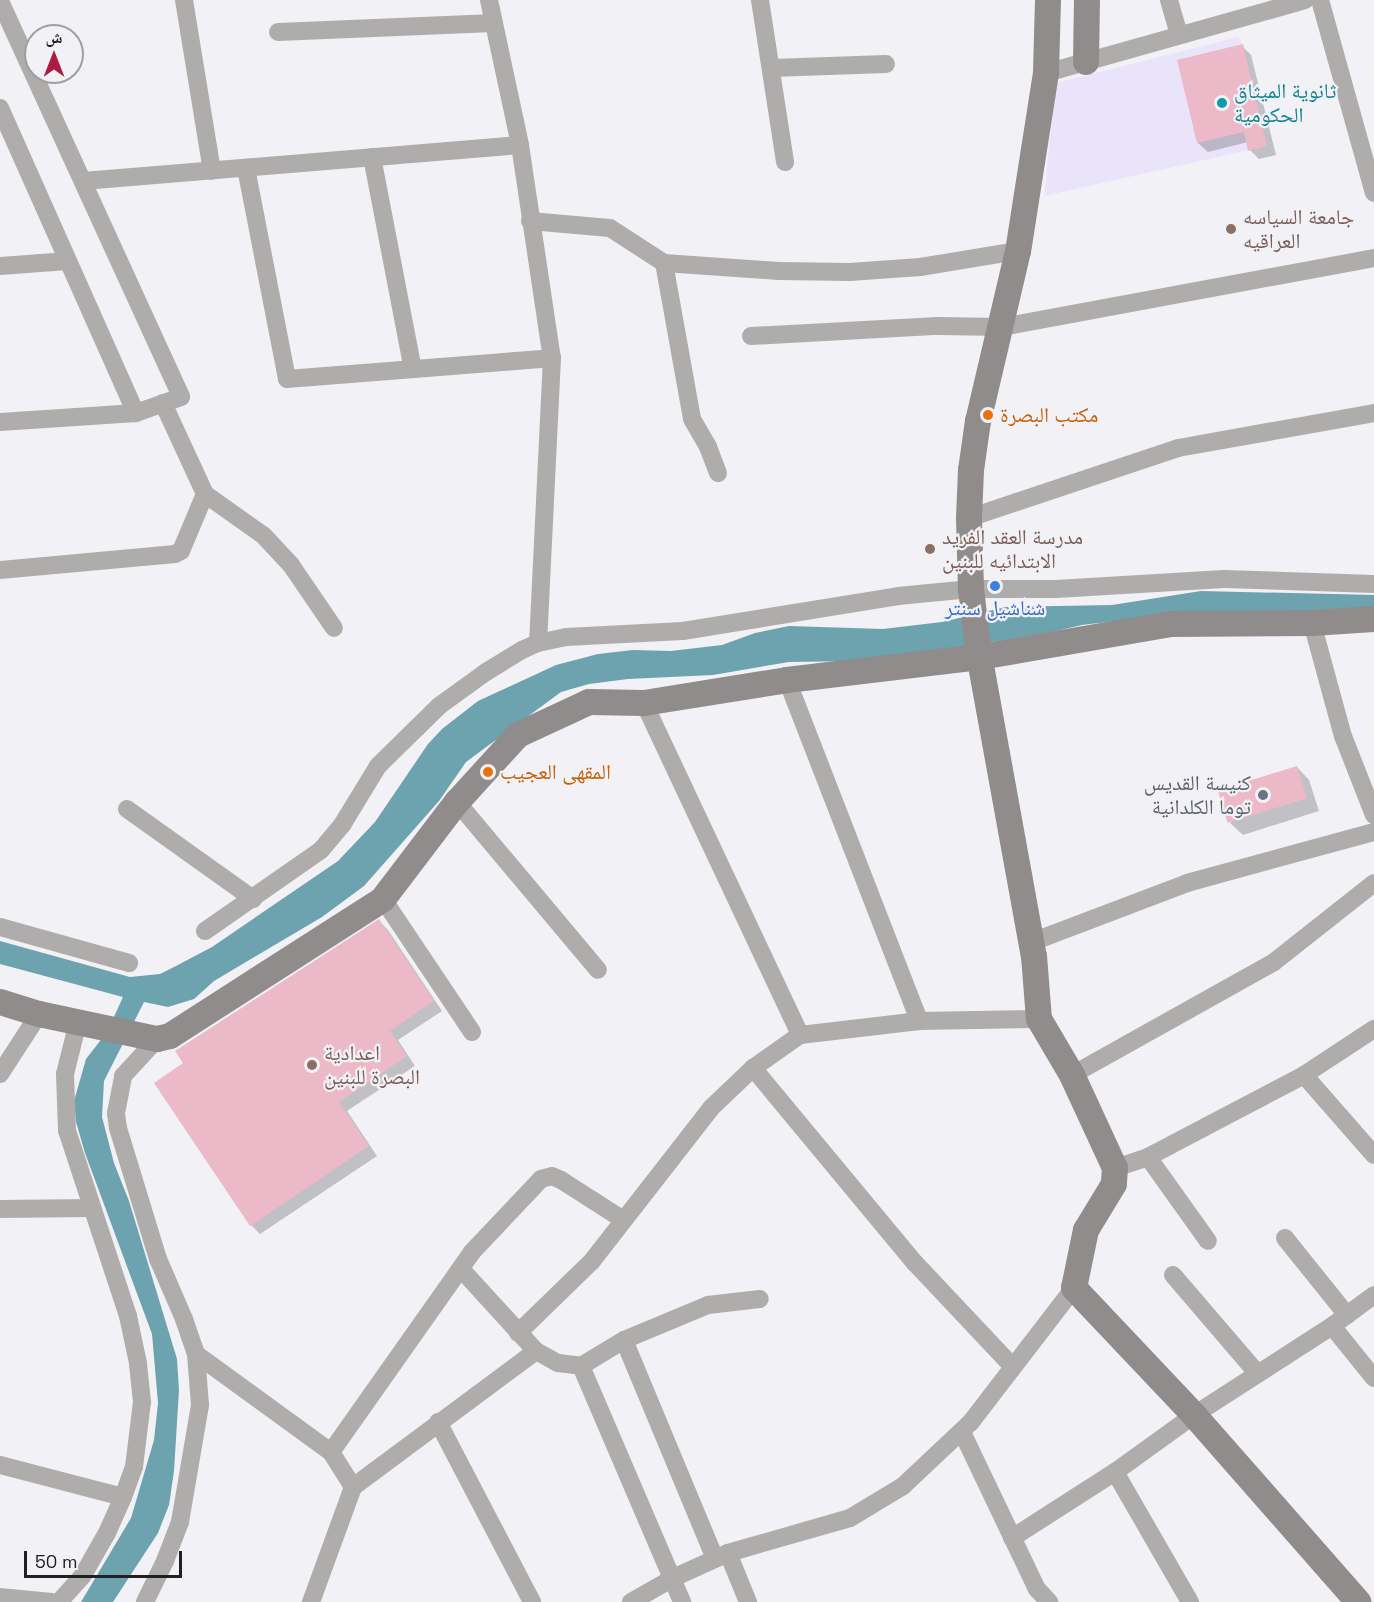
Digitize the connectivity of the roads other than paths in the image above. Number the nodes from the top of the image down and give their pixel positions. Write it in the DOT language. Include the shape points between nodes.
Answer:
graph roads {
  1 [pos="184,0"];
  2 [pos="489,0"];
  3 [pos="760,0"];
  4 [pos="1048,0"];
  5 [pos="1087,0"];
  6 [pos="1169,0"];
  7 [pos="1305,0"];
  8 [pos="1320,0"];
  9 [pos="0,1"];
  10 [pos="494,23"];
  11 [pos="278,32"];
  12 [pos="1179,35"];
  13 [pos="1086,62"];
  14 [pos="886,64"];
  15 [pos="772,68"];
  16 [pos="1046,73"];
  17 [pos="0,108"];
  18 [pos="520,145"];
  19 [pos="1368,149"];
  20 [pos="372,158"];
  21 [pos="785,162"];
  22 [pos="246,168"];
  23 [pos="212,171"];
  24 [pos="82,182"];
  25 [pos="1374,193"];
  26 [pos="530,221"];
  27 [pos="1018,251"];
  28 [pos="1374,258"];
  29 [pos="68,261"];
  30 [pos="663,262"];
  31 [pos="0,266"];
  32 [pos="1002,327"];
  33 [pos="751,336"];
  34 [pos="552,358"];
  35 [pos="413,369"];
  36 [pos="163,404"];
  37 [pos="136,413"];
  38 [pos="1374,414"];
  39 [pos="0,423"];
  40 [pos="718,473"];
  41 [pos="205,494"];
  42 [pos="969,518"];
  43 [pos="0,570"];
  44 [pos="1374,584"];
  45 [pos="972,593"];
  46 [pos="1374,619"];
  47 [pos="1312,623"];
  48 [pos="334,628"];
  49 [pos="538,643"];
  50 [pos="979,653"];
  51 [pos="787,680"];
  52 [pos="644,704"];
  53 [pos="457,802"];
  54 [pos="127,809"];
  55 [pos="1374,815"];
  56 [pos="1374,832"];
  57 [pos="1374,883"];
  58 [pos="253,899"];
  59 [pos="383,899"];
  60 [pos="0,927"];
  61 [pos="205,931"];
  62 [pos="1032,942"];
  63 [pos="129,963"];
  64 [pos="598,970"];
  65 [pos="0,1002"];
  66 [pos="39,1014"];
  67 [pos="1039,1019"];
  68 [pos="919,1021"];
  69 [pos="90,1024"];
  70 [pos="1374,1029"];
  71 [pos="472,1032"];
  72 [pos="800,1035"];
  73 [pos="148,1037"];
  74 [pos="753,1068"];
  75 [pos="0,1074"];
  76 [pos="1072,1075"];
  77 [pos="1304,1076"];
  78 [pos="1374,1155"];
  79 [pos="1148,1157"];
  80 [pos="1115,1168"];
  81 [pos="92,1208"];
  82 [pos="0,1209"];
  83 [pos="622,1219"];
  84 [pos="1285,1238"];
  85 [pos="1208,1241"];
  86 [pos="461,1269"];
  87 [pos="1173,1275"];
  88 [pos="1074,1288"];
  89 [pos="1374,1295"];
  90 [pos="760,1299"];
  91 [pos="1339,1320"];
  92 [pos="518,1333"];
  93 [pos="624,1340"];
  94 [pos="536,1351"];
  95 [pos="196,1354"];
  96 [pos="581,1366"];
  97 [pos="1012,1366"];
  98 [pos="1258,1374"];
  99 [pos="1374,1378"];
  100 [pos="1194,1415"];
  101 [pos="438,1422"];
  102 [pos="962,1432"];
  103 [pos="332,1452"];
  104 [pos="0,1464"];
  105 [pos="1115,1472"];
  106 [pos="352,1488"];
  107 [pos="123,1497"];
  108 [pos="1012,1538"];
  109 [pos="722,1556"];
  110 [pos="674,1578"];
  111 [pos="0,1597"];
  112 [pos="52,1602"];
  113 [pos="59,1602"];
  114 [pos="145,1602"];
  115 [pos="311,1602"];
  116 [pos="532,1602"];
  117 [pos="631,1602"];
  118 [pos="682,1602"];
  119 [pos="748,1602"];
  120 [pos="1049,1602"];
  121 [pos="1190,1602"];
  122 [pos="1358,1602"];
  1 -- 23 [label="street"];
  2 -- 10 [label="street"];
  3 -- 15 [label="street"];
  4 -- 16 [label="street"];
  5 -- 13 [label="street"];
  6 -- 12 [label="street"];
  7 -- 12 [label="street"];
  8 -- 19 [label="street"];
  9 -- 24 [label="street"];
  10 -- 11 [label="street"];
  10 -- 18 [label="street"];
  12 -- 13 [label="street"];
  13 -- 16 [label="street"];
  14 -- 15 [label="street"];
  15 -- 21 [label="street"];
  16 -- 27 [label="street"];
  17 -- 29 [label="street"];
  18 -- 20 [label="street"];
  18 -- 26 [label="street"];
  19 -- 25 [label="street"];
  20 -- 22 [label="street"];
  20 -- 35 [label="street"];
  22 -- 23 [label="street"];
  22 -- 35 [label="street" via="287,379"];
  23 -- 24 [label="street"];
  24 -- 36 [label="street" via="181,397"];
  26 -- 30 [label="street" via="610,228"];
  26 -- 34 [label="street"];
  27 -- 30 [label="street" via="920,267 850,272"];
  27 -- 32 [label="street"];
  28 -- 32 [label="street"];
  29 -- 31 [label="street"];
  29 -- 37 [label="street"];
  30 -- 40 [label="street" via="692,419"];
  32 -- 33 [label="street" via="938,326"];
  32 -- 42 [label="street" via="978,421"];
  34 -- 35 [label="street"];
  34 -- 49 [label="street"];
  36 -- 37 [label="street"];
  36 -- 41 [label="street"];
  37 -- 39 [label="street"];
  38 -- 42 [label="street" via="1178,448"];
  41 -- 43 [label="street" via="181,551 175,555"];
  41 -- 48 [label="street" via="264,536 291,565"];
  42 -- 45 [label="street"];
  44 -- 45 [label="street" via="1224,579"];
  45 -- 49 [label="street" via="898,596 683,631 566,637"];
  45 -- 50 [label="street"];
  46 -- 47 [label="street"];
  47 -- 50 [label="street" via="1171,624"];
  47 -- 55 [label="street" via="1343,736"];
  49 -- 58 [label="street" via="486,672 439,706 378,766 342,825 321,850"];
  50 -- 51 [label="street"];
  50 -- 62 [label="street"];
  51 -- 52 [label="street"];
  51 -- 68 [label="street"];
  52 -- 53 [label="street" via="589,702 518,735"];
  52 -- 72 [label="street"];
  53 -- 59 [label="street"];
  53 -- 64 [label="street"];
  54 -- 58 [label="street"];
  56 -- 62 [label="street" via="1187,883"];
  57 -- 76 [label="street" via="1274,962"];
  58 -- 61 [label="street"];
  59 -- 71 [label="street"];
  59 -- 73 [label="street" via="170,1036"];
  60 -- 63 [label="street"];
  62 -- 67 [label="street"];
  65 -- 66 [label="street"];
  66 -- 69 [label="street"];
  66 -- 75 [label="street"];
  67 -- 68 [label="street"];
  67 -- 76 [label="street"];
  68 -- 72 [label="street"];
  69 -- 73 [label="street"];
  69 -- 81 [label="street" via="65,1074 64,1104 67,1131"];
  70 -- 77 [label="street"];
  72 -- 74 [label="street"];
  73 -- 95 [label="street" via="123,1076 116,1113 158,1259"];
  74 -- 83 [label="street" via="711,1108"];
  74 -- 97 [label="street" via="915,1263"];
  76 -- 80 [label="street"];
  77 -- 78 [label="street"];
  77 -- 79 [label="street"];
  79 -- 80 [label="street"];
  79 -- 85 [label="street"];
  80 -- 88 [label="street" via="1114,1184 1086,1230"];
  81 -- 82 [label="street"];
  81 -- 107 [label="street" via="128,1316 138,1363 142,1401 134,1467"];
  83 -- 86 [label="street" via="552,1176 542,1179 472,1252"];
  83 -- 92 [label="street" via="592,1261"];
  84 -- 91 [label="street"];
  86 -- 92 [label="street"];
  86 -- 103 [label="street"];
  87 -- 98 [label="street"];
  88 -- 97 [label="street"];
  88 -- 100 [label="street"];
  89 -- 91 [label="street"];
  90 -- 93 [label="street" via="708,1305"];
  91 -- 98 [label="street"];
  91 -- 99 [label="street"];
  92 -- 94 [label="street"];
  93 -- 96 [label="street"];
  93 -- 109 [label="street"];
  94 -- 96 [label="street" via="558,1363"];
  94 -- 101 [label="street"];
  95 -- 103 [label="street"];
  95 -- 114 [label="street" via="200,1405 180,1522"];
  96 -- 110 [label="street"];
  97 -- 102 [label="street"];
  98 -- 100 [label="street"];
  100 -- 105 [label="street"];
  100 -- 122 [label="street"];
  101 -- 106 [label="street"];
  101 -- 116 [label="street"];
  102 -- 108 [label="street"];
  102 -- 109 [label="street" via="903,1486 850,1518"];
  103 -- 106 [label="street"];
  104 -- 107 [label="street"];
  105 -- 108 [label="street"];
  105 -- 121 [label="street"];
  106 -- 115 [label="street"];
  107 -- 113 [label="street" via="83,1575"];
  108 -- 120 [label="street" via="1038,1589"];
  109 -- 110 [label="street"];
  109 -- 119 [label="street"];
  110 -- 117 [label="street"];
  110 -- 118 [label="street"];
  111 -- 112 [label="street"];
}
